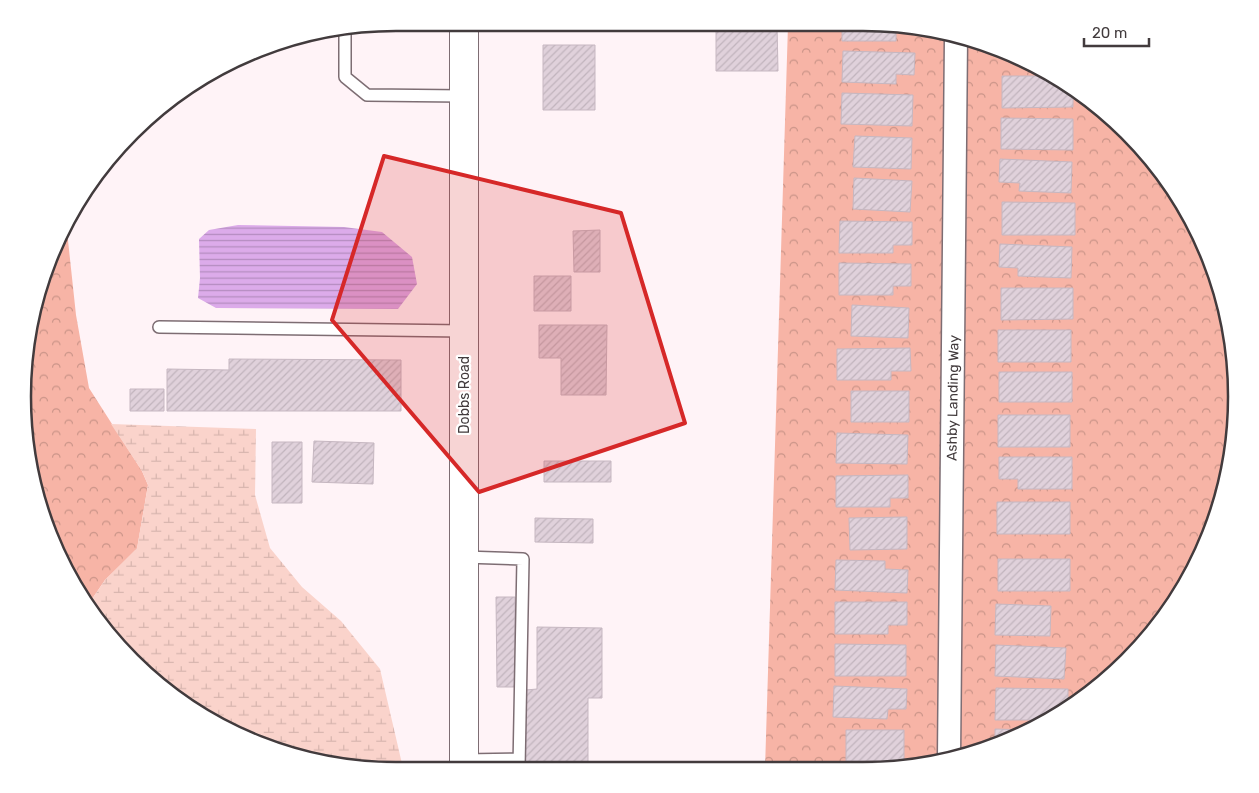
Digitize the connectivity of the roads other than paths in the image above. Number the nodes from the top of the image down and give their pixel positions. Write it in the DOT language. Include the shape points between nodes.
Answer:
graph roads {
  1 [pos="464,31"];
  2 [pos="345,35"];
  3 [pos="956,44"];
  4 [pos="464,96"];
  5 [pos="160,327"];
  6 [pos="464,331"];
  7 [pos="464,557"];
  8 [pos="949,751"];
  9 [pos="464,762"];
  10 [pos="519,762"];
  1 -- 4 [label="street, Dobbs Road"];
  2 -- 4 [label="lane" via="345,77 367,95"];
  3 -- 8 [label="street, Ashby Landing Way"];
  4 -- 6 [label="street, Dobbs Road"];
  5 -- 6 [label="lane"];
  6 -- 7 [label="street, Dobbs Road"];
  7 -- 9 [label="street, Dobbs Road"];
  7 -- 10 [label="lane" via="523,559"];
}
